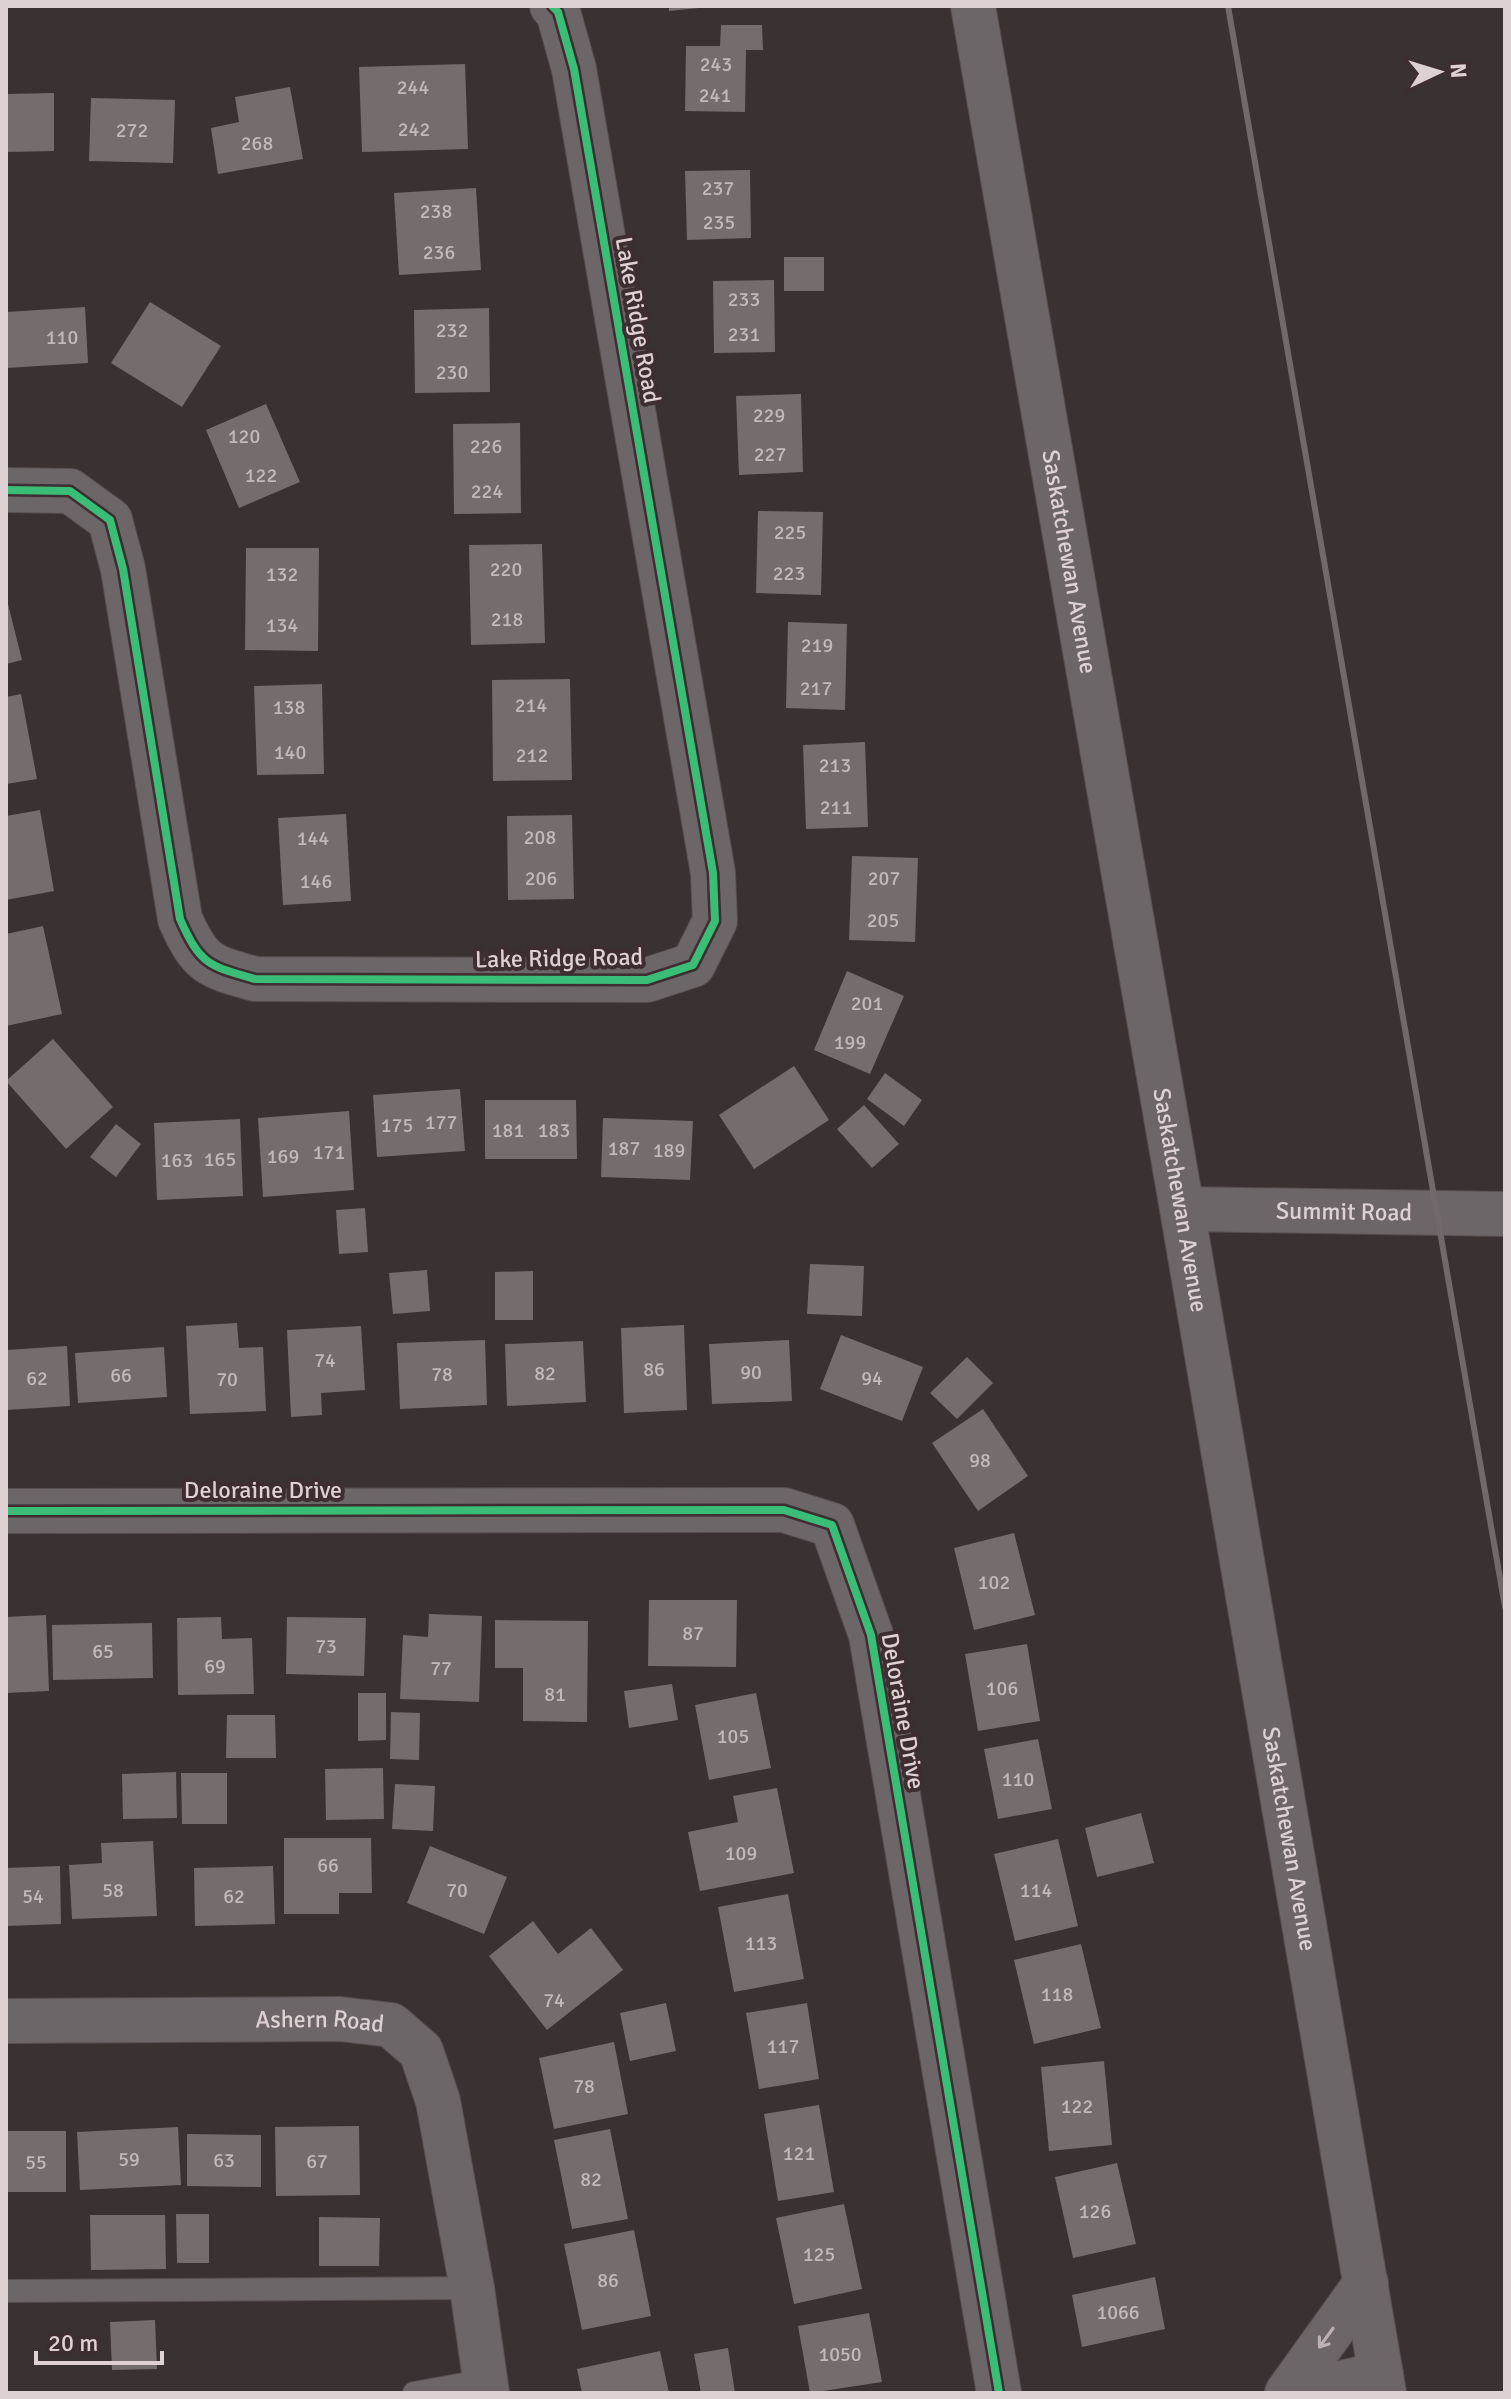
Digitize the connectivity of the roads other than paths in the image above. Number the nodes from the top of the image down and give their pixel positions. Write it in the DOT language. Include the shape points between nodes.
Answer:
graph roads {
  1 [pos="552,6"];
  2 [pos="973,6"];
  3 [pos="6,490"];
  4 [pos="1182,1209"];
  5 [pos="1505,1214"];
  6 [pos="6,1511"];
  7 [pos="6,2021"];
  8 [pos="1366,2283"];
  9 [pos="472,2288"];
  10 [pos="6,2291"];
  11 [pos="1382,2384"];
  12 [pos="487,2386"];
  13 [pos="414,2393"];
  14 [pos="999,2393"];
  15 [pos="1287,2393"];
  16 [pos="1297,2393"];
  1 -- 3 [label="street, Lake Ridge Road" via="574,69 713,873 715,921 693,965 647,980 255,979 218,969 194,950 180,919 123,569 110,520 70,491"];
  2 -- 4 [label="street, Saskatchewan Avenue"];
  4 -- 5 [label="street, Summit Road"];
  4 -- 8 [label="street, Saskatchewan Avenue"];
  6 -- 14 [label="street, Deloraine Drive" via="768,1509 832,1525 871,1635"];
  7 -- 9 [label="street, Ashern Road" via="340,2019 391,2025 421,2051 438,2101"];
  8 -- 11 [label="street, Saskatchewan Avenue"];
  8 -- 15 [label="street, one-way"];
  9 -- 10 [label="lane"];
  9 -- 12 [label="street, Ashern Road"];
  11 -- 16 [label="street"];
  12 -- 13 [label="lane"];
}
